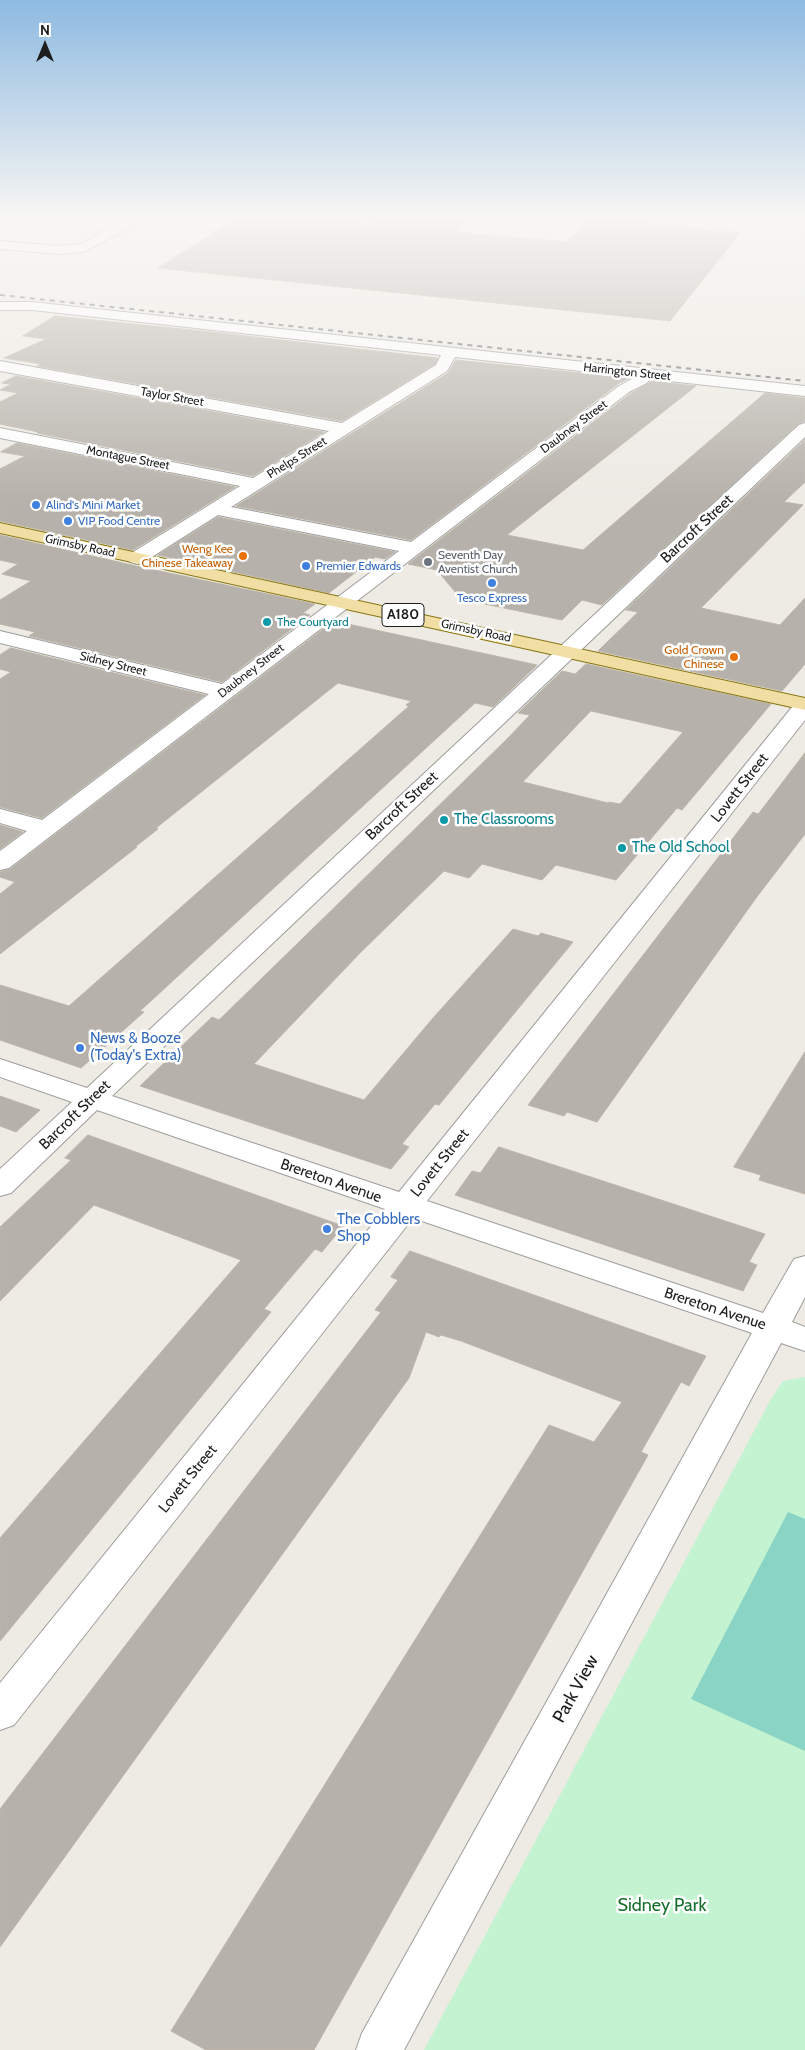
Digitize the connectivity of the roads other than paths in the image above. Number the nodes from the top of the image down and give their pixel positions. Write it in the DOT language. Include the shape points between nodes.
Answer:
graph roads {
  1 [pos="74,311"];
  2 [pos="450,352"];
  3 [pos="0,366"];
  4 [pos="648,374"];
  5 [pos="805,391"];
  6 [pos="805,428"];
  7 [pos="345,429"];
  8 [pos="0,433"];
  9 [pos="256,484"];
  10 [pos="215,509"];
  11 [pos="0,528"];
  12 [pos="413,548"];
  13 [pos="137,558"];
  14 [pos="342,602"];
  15 [pos="0,637"];
  16 [pos="568,652"];
  17 [pos="225,692"];
  18 [pos="805,705"];
  19 [pos="0,816"];
  20 [pos="44,828"];
  21 [pos="0,862"];
  22 [pos="0,1068"];
  23 [pos="93,1098"];
  24 [pos="0,1186"];
  25 [pos="405,1206"];
  26 [pos="805,1267"];
  27 [pos="789,1333"];
  28 [pos="0,1713"];
  29 [pos="379,2050"];
  1 -- 2 [label="street, Harrington Street"];
  2 -- 4 [label="street, Harrington Street"];
  2 -- 7 [label="street, Phelps Street" via="442,368"];
  3 -- 7 [label="street, Taylor Street"];
  4 -- 5 [label="street, Harrington Street"];
  4 -- 12 [label="street, Daubney Street"];
  6 -- 16 [label="street, Barcroft Street"];
  7 -- 9 [label="street, Phelps Street"];
  8 -- 9 [label="street, Montague Street"];
  9 -- 10 [label="street, Phelps Street"];
  10 -- 12 [label="street"];
  10 -- 13 [label="street, Phelps Street"];
  11 -- 13 [label="main road, Grimsby Road / A180"];
  12 -- 14 [label="street, Daubney Street"];
  13 -- 14 [label="main road, Grimsby Road / A180"];
  14 -- 16 [label="main road, Grimsby Road / A180"];
  14 -- 17 [label="street, Daubney Street"];
  15 -- 17 [label="street, Sidney Street"];
  16 -- 18 [label="main road, Grimsby Road / A180"];
  16 -- 23 [label="street, Barcroft Street"];
  17 -- 20 [label="street, Daubney Street"];
  18 -- 25 [label="street, Lovett Street"];
  19 -- 20 [label="street"];
  20 -- 21 [label="street, Daubney Street"];
  22 -- 23 [label="street, Brereton Avenue"];
  23 -- 24 [label="street, Barcroft Street"];
  23 -- 25 [label="street, Brereton Avenue"];
  25 -- 27 [label="street, Brereton Avenue"];
  25 -- 28 [label="street, Lovett Street"];
  26 -- 27 [label="street, Park View"];
  27 -- 29 [label="street, Park View"];
}
